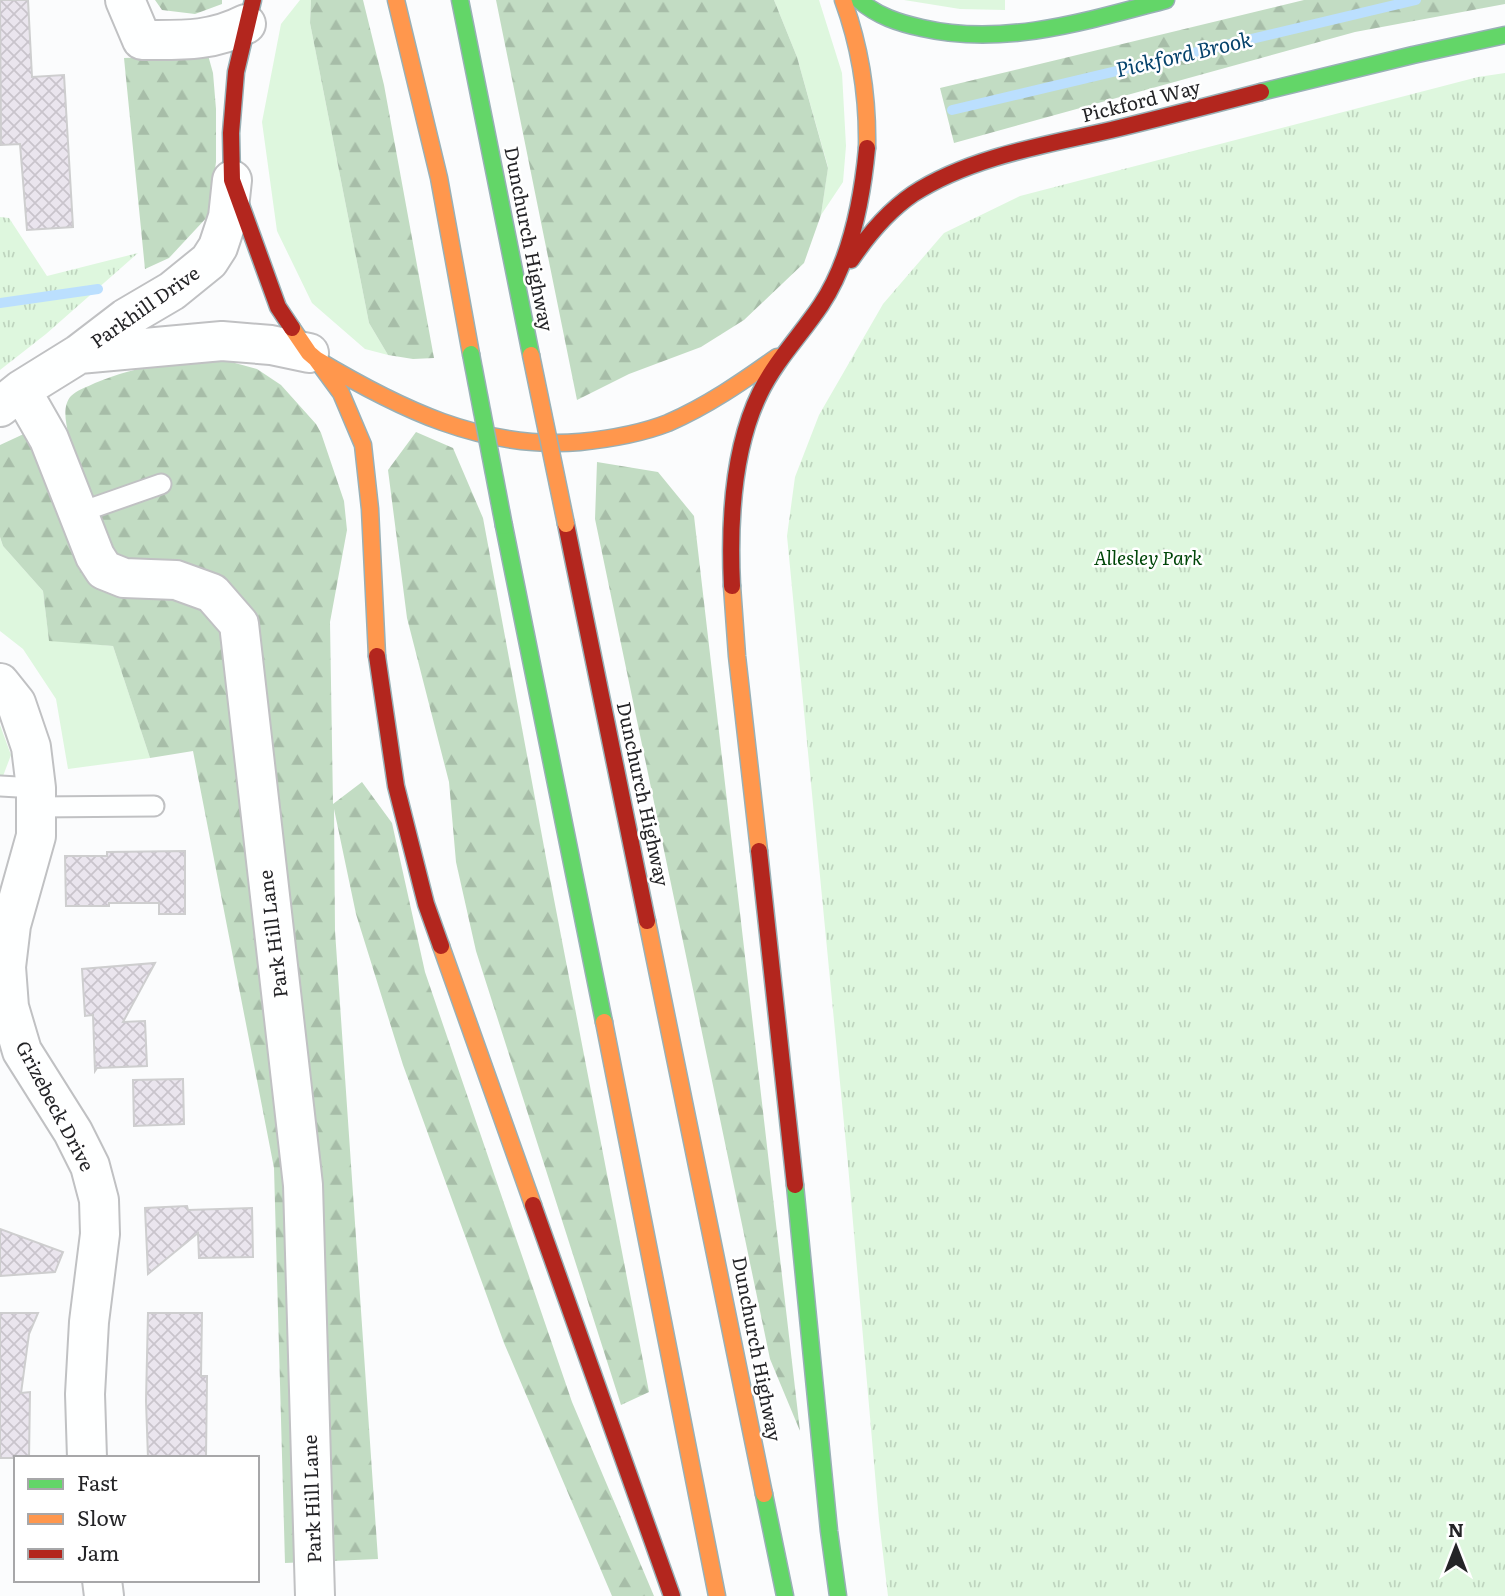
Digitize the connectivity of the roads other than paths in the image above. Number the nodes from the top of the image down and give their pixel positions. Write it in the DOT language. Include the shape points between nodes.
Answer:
graph roads {
  1 [pos="125,0"];
  2 [pos="396,0"];
  3 [pos="460,0"];
  4 [pos="843,0"];
  5 [pos="859,0"];
  6 [pos="1166,0"];
  7 [pos="251,6"];
  8 [pos="1505,35"];
  9 [pos="232,180"];
  10 [pos="832,288"];
  11 [pos="792,345"];
  12 [pos="79,354"];
  13 [pos="313,356"];
  14 [pos="11,398"];
  15 [pos="161,484"];
  16 [pos="78,513"];
  17 [pos="0,682"];
  18 [pos="24,794"];
  19 [pos="154,806"];
  20 [pos="87,1456"];
  21 [pos="315,1596"];
  22 [pos="673,1596"];
  23 [pos="717,1596"];
  24 [pos="785,1596"];
  25 [pos="838,1596"];
  1 -- 7 [label="street" via="142,40 202,40 227,34"];
  2 -- 23 [label="highway, bridge" via="439,178"];
  3 -- 24 [label="highway, Dunchurch Highway, bridge"];
  4 -- 10 [label="highway" via="866,90 868,130 858,213"];
  5 -- 6 [label="highway" via="893,21 933,33 971,35 1053,30"];
  7 -- 9 [label="highway" via="236,72"];
  8 -- 10 [label="highway, Pickford Way" via="1280,87 952,174 918,191 886,218 861,244"];
  9 -- 12 [label="street, Parkhill Drive" via="228,217 209,261"];
  9 -- 13 [label="highway" via="278,307"];
  10 -- 11 [label="highway"];
  11 -- 13 [label="highway" via="696,409 649,429 544,445 464,432 420,416 377,396"];
  11 -- 25 [label="highway" via="766,380 748,422 731,537 732,598"];
  12 -- 13 [label="street, Parkhill Drive" via="222,341 271,345"];
  12 -- 14 [label="street, Parkhill Drive"];
  13 -- 22 [label="highway" via="341,393 363,445 378,667 396,786 426,904"];
  14 -- 16 [label="street, Park Hill Lane" via="49,439"];
  15 -- 16 [label="lane"];
  16 -- 21 [label="street, Park Hill Lane" via="104,570 124,578 176,580 212,593 239,624 303,1185"];
  17 -- 18 [label="street, Grizebeck Drive" via="16,703 31,747"];
  18 -- 19 [label="lane"];
  18 -- 20 [label="street, Grizebeck Drive" via="36,836 11,925 6,967 9,1007 22,1051 73,1132 90,1166 99,1200 100,1234 85,1382"];
}
